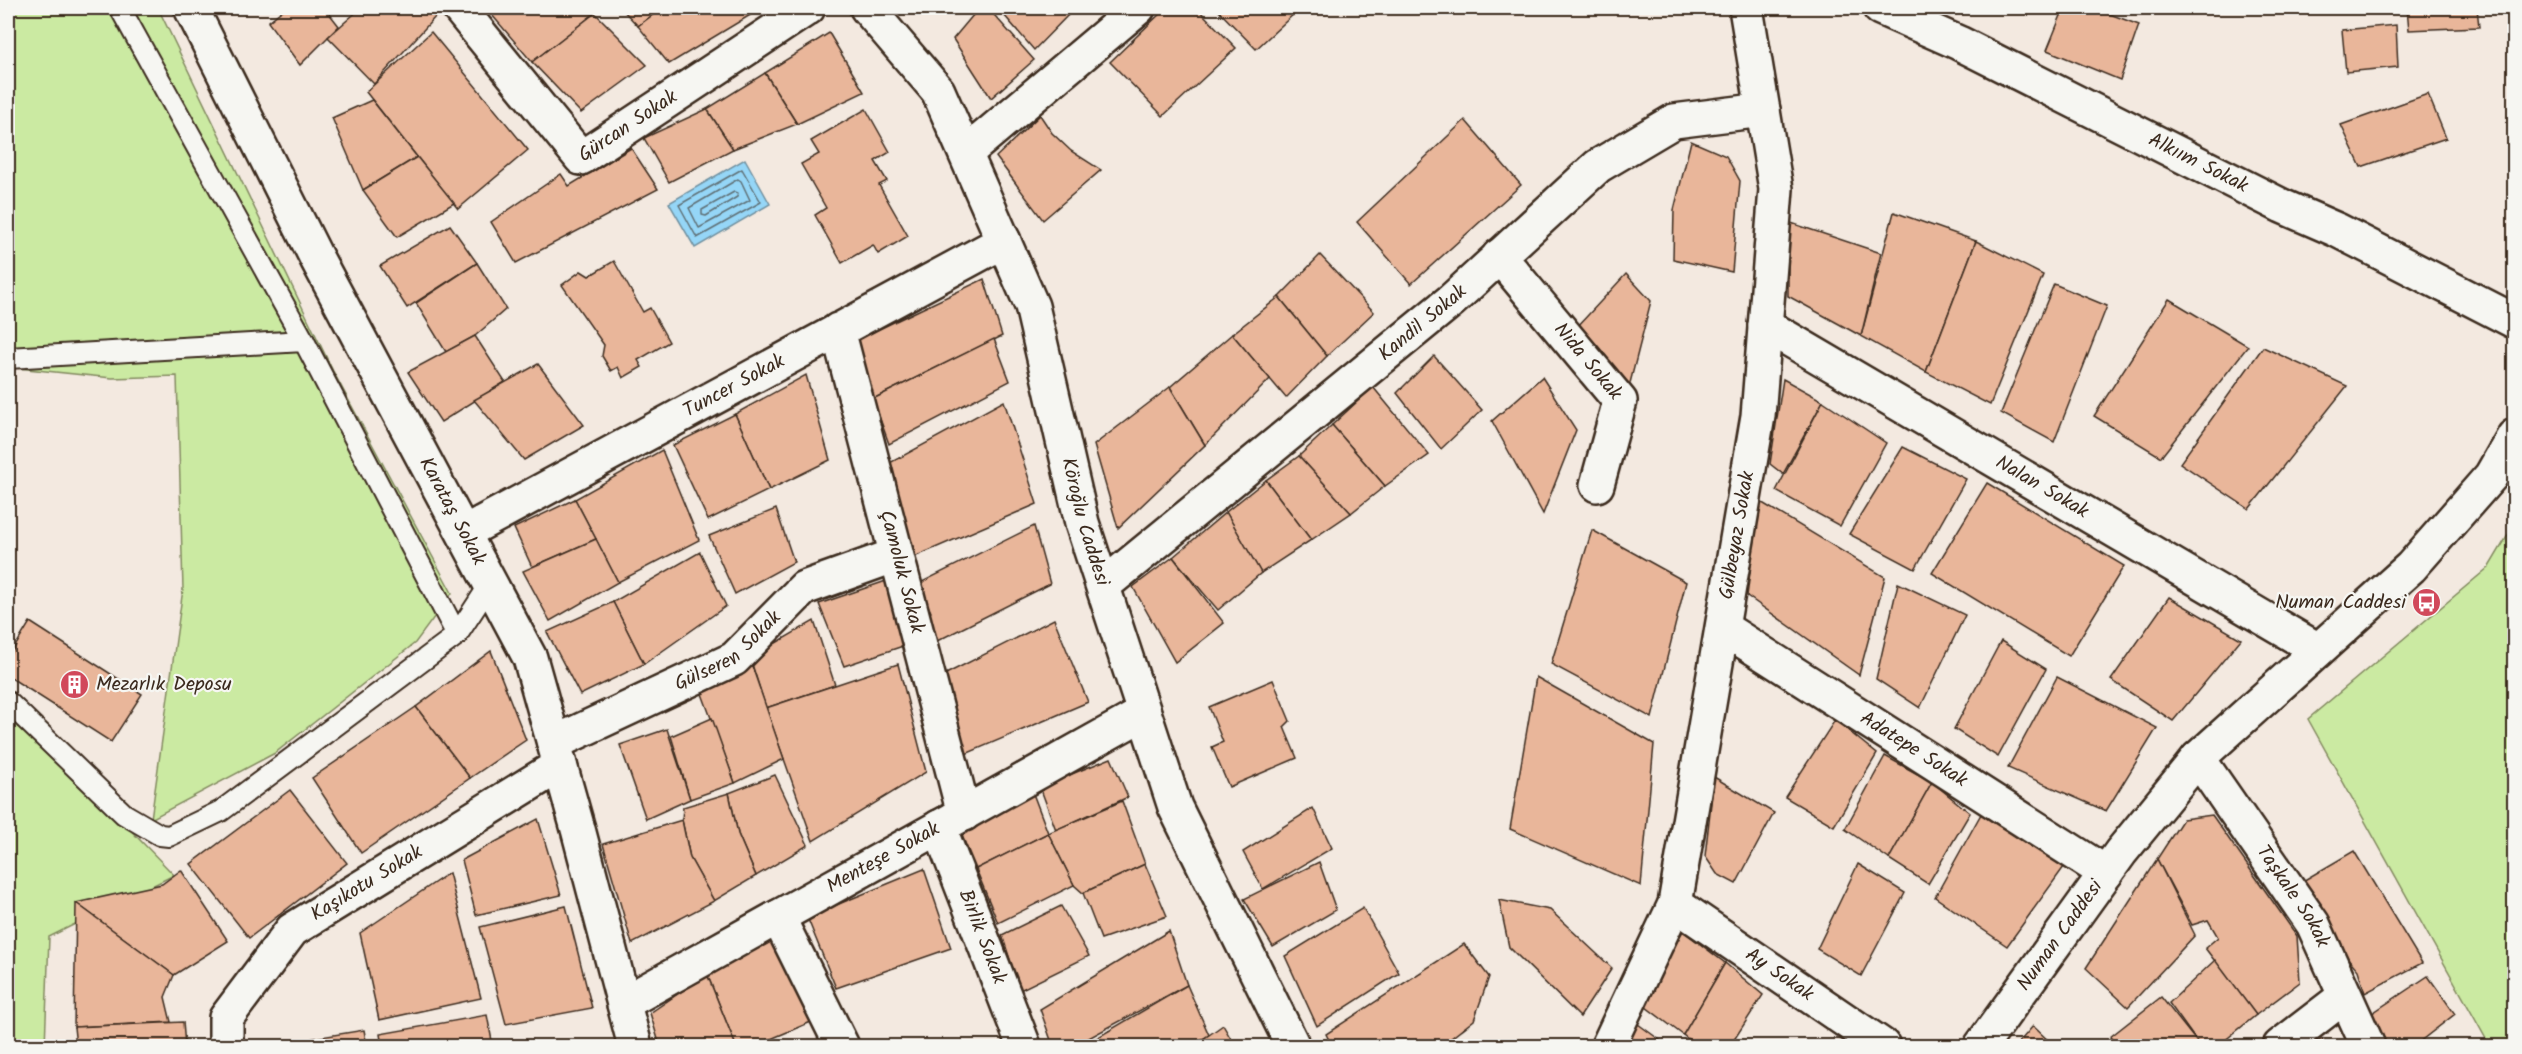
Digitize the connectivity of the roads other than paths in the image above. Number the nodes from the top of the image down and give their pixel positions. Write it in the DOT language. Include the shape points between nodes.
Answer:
graph roads {
  1 [pos="120,8"];
  2 [pos="191,8"];
  3 [pos="459,8"];
  4 [pos="808,8"];
  5 [pos="867,8"];
  6 [pos="1138,8"];
  7 [pos="1746,8"];
  8 [pos="1880,8"];
  9 [pos="1763,110"];
  10 [pos="966,153"];
  11 [pos="1004,241"];
  12 [pos="1499,256"];
  13 [pos="2514,321"];
  14 [pos="1765,325"];
  15 [pos="838,330"];
  16 [pos="304,341"];
  17 [pos="8,358"];
  18 [pos="2514,436"];
  19 [pos="1597,485"];
  20 [pos="465,532"];
  21 [pos="896,555"];
  22 [pos="491,583"];
  23 [pos="1103,586"];
  24 [pos="1723,627"];
  25 [pos="457,635"];
  26 [pos="2318,650"];
  27 [pos="8,702"];
  28 [pos="1144,713"];
  29 [pos="557,754"];
  30 [pos="2198,758"];
  31 [pos="951,821"];
  32 [pos="2106,873"];
  33 [pos="1676,904"];
  34 [pos="778,917"];
  35 [pos="2345,996"];
  36 [pos="624,1003"];
  37 [pos="226,1047"];
  38 [pos="635,1047"];
  39 [pos="842,1047"];
  40 [pos="1024,1047"];
  41 [pos="1293,1047"];
  42 [pos="1608,1047"];
  43 [pos="1883,1047"];
  44 [pos="1981,1047"];
  45 [pos="2280,1047"];
  46 [pos="2368,1047"];
  1 -- 16 [label="lane"];
  2 -- 20 [label="street, Karataş Sokak" via="317,259"];
  3 -- 4 [label="street, Gürcan Sokak" via="581,158"];
  5 -- 10 [label="street, Köroğlu Caddesi" via="938,91"];
  6 -- 10 [label="street"];
  7 -- 9 [label="street, Gülbeyaz Sokak"];
  8 -- 13 [label="street, Alkıım Sokak" via="1959,43"];
  9 -- 12 [label="street, Kandil Sokak" via="1674,121 1598,166"];
  9 -- 14 [label="street, Gülbeyaz Sokak" via="1776,189"];
  10 -- 11 [label="street, Köroğlu Caddesi"];
  11 -- 15 [label="street, Tuncer Sokak"];
  11 -- 23 [label="street, Köroğlu Caddesi" via="1032,306 1082,523"];
  12 -- 19 [label="street, Nida Sokak" via="1620,400"];
  12 -- 23 [label="street, Kandil Sokak" via="1452,300"];
  14 -- 24 [label="street, Gülbeyaz Sokak" via="1758,416"];
  14 -- 26 [label="street, Nalan Sokak"];
  15 -- 20 [label="street, Tuncer Sokak"];
  15 -- 21 [label="street, Çamoluk Sokak"];
  16 -- 17 [label="lane"];
  16 -- 25 [label="lane"];
  18 -- 26 [label="street, Numan Caddesi" via="2491,476 2411,567"];
  20 -- 22 [label="street, Karataş Sokak"];
  21 -- 29 [label="street, Gülseren Sokak" via="804,588 734,659"];
  21 -- 31 [label="street, Çamoluk Sokak"];
  22 -- 25 [label="lane"];
  22 -- 29 [label="street, Karataş Sokak" via="530,658"];
  23 -- 28 [label="street, Köroğlu Caddesi"];
  24 -- 32 [label="street, Adatepe Sokak"];
  24 -- 33 [label="street, Gülbeyaz Sokak"];
  25 -- 27 [label="lane" via="221,811 169,837 124,814"];
  26 -- 30 [label="street, Numan Caddesi"];
  28 -- 31 [label="street, Menteşe Sokak"];
  28 -- 41 [label="street, Köroğlu Caddesi" via="1175,807"];
  29 -- 36 [label="street, Karataş Sokak"];
  29 -- 37 [label="street, Kaşıkotu Sokak" via="292,930 226,1018"];
  30 -- 32 [label="street, Numan Caddesi"];
  30 -- 35 [label="street, Taşkale Sokak" via="2313,924"];
  31 -- 34 [label="street, Menteşe Sokak"];
  31 -- 40 [label="street, Birlik Sokak"];
  32 -- 44 [label="street, Numan Caddesi"];
  33 -- 42 [label="street, Gülbeyaz Sokak"];
  33 -- 43 [label="street, Ay Sokak"];
  34 -- 36 [label="street, Menteşe Sokak"];
  34 -- 39 [label="street"];
  35 -- 45 [label="street"];
  35 -- 46 [label="street, Taşkale Sokak"];
  36 -- 38 [label="street, Karataş Sokak"];
}
